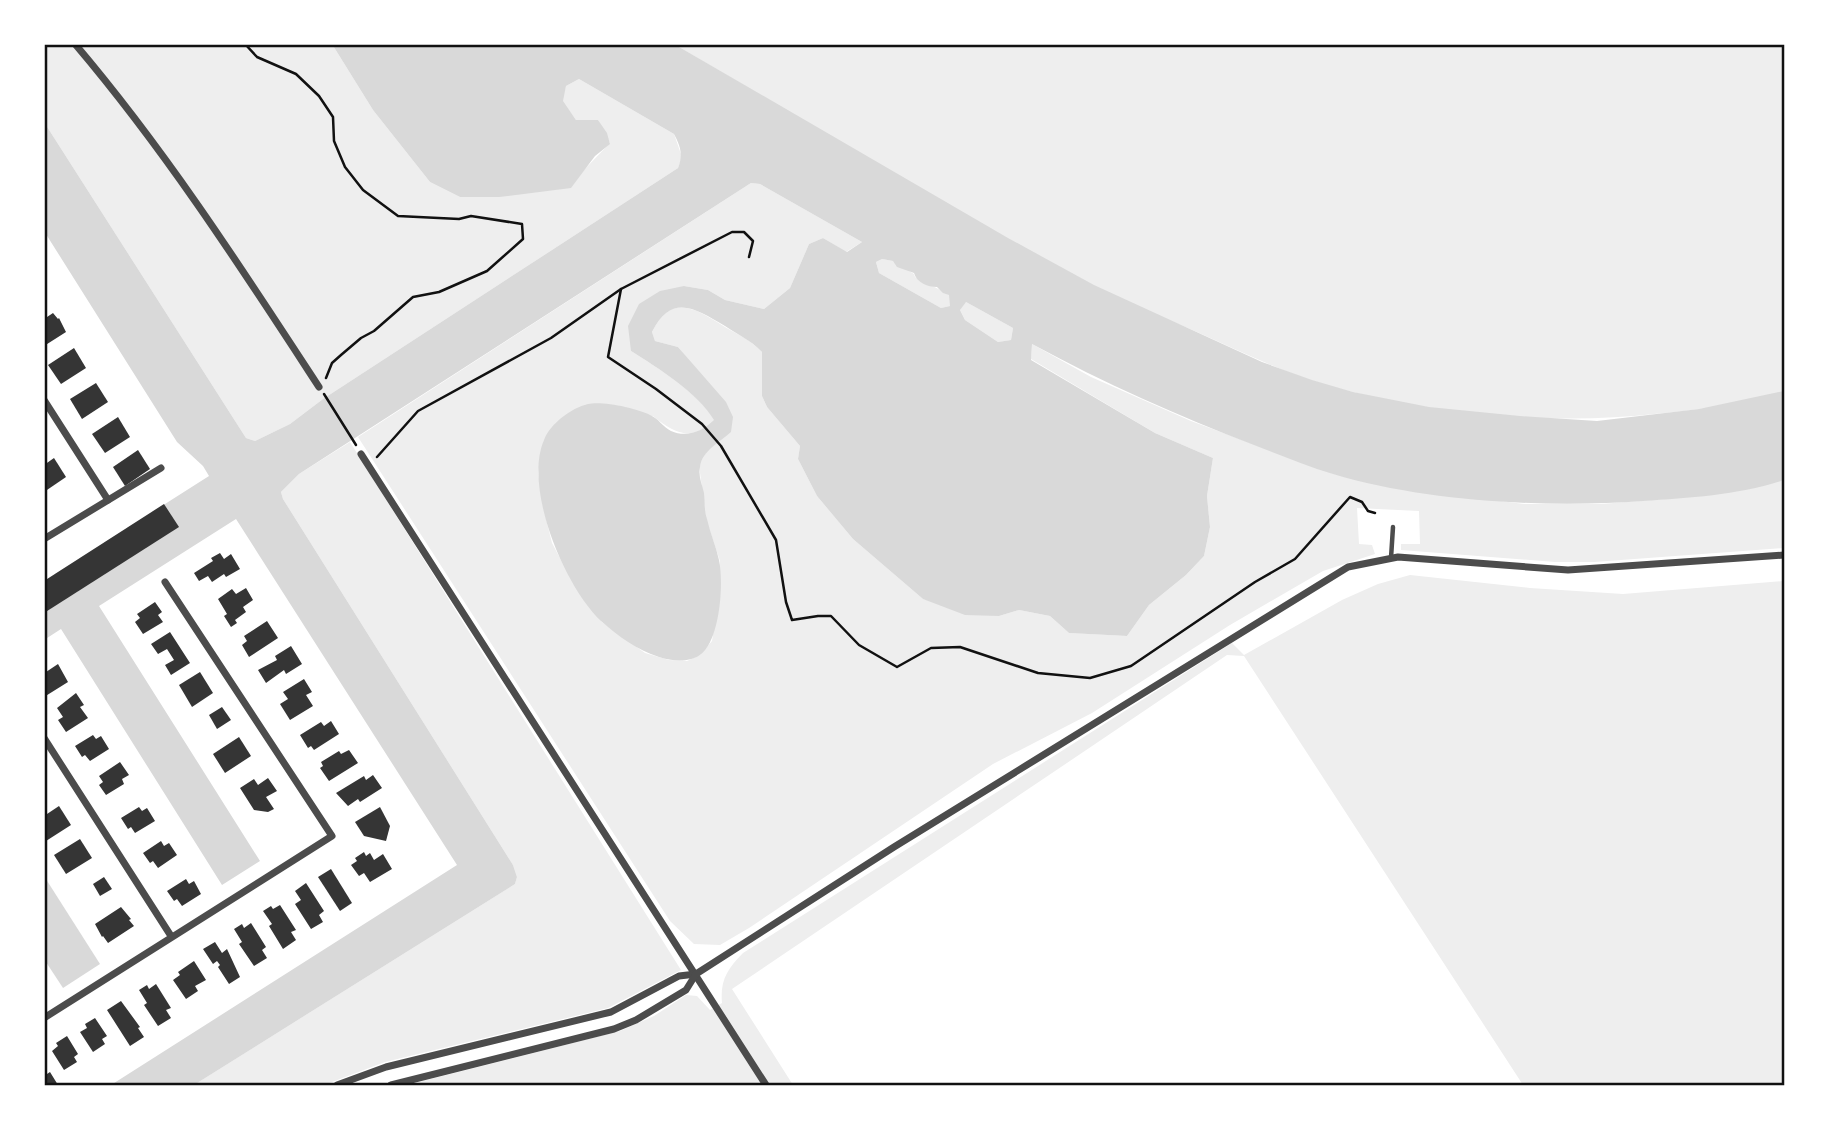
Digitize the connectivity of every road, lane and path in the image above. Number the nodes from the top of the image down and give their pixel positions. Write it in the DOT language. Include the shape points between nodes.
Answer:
graph roads {
  1 [pos="75,44"];
  2 [pos="245,44"];
  3 [pos="748,257"];
  4 [pos="621,289"];
  5 [pos="319,387"];
  6 [pos="44,400"];
  7 [pos="361,454"];
  8 [pos="368,467"];
  9 [pos="161,468"];
  10 [pos="108,500"];
  11 [pos="1375,513"];
  12 [pos="1393,527"];
  13 [pos="44,539"];
  14 [pos="1784,555"];
  15 [pos="1391,559"];
  16 [pos="165,582"];
  17 [pos="44,738"];
  18 [pos="170,936"];
  19 [pos="696,974"];
  20 [pos="44,1018"];
  21 [pos="337,1085"];
  22 [pos="391,1085"];
  23 [pos="766,1085"];
  1 -- 5 [label="street" via="171,165"];
  2 -- 5 [label="path" via="257,57 296,74 319,96 333,117 334,141 345,167 363,190 398,216 471,216 523,224 523,239 486,271 439,292 413,297 332,363"];
  3 -- 4 [label="path" via="753,241 744,232 732,232"];
  4 -- 8 [label="path" via="551,338 418,411"];
  4 -- 11 [label="path" via="608,357 702,424 721,446 776,540 793,620 831,617 859,645 897,667 931,648 960,647 1038,673 1090,678 1131,666 1295,559 1350,497"];
  5 -- 7 [label="path"];
  6 -- 10 [label="street"];
  7 -- 8 [label="street"];
  8 -- 19 [label="street"];
  9 -- 10 [label="street"];
  10 -- 13 [label="street"];
  12 -- 15 [label="lane"];
  14 -- 15 [label="street" via="1568,570"];
  15 -- 19 [label="street" via="1348,567"];
  16 -- 18 [label="street" via="332,836"];
  17 -- 18 [label="street"];
  18 -- 20 [label="street"];
  19 -- 21 [label="street" via="679,976 611,1012 387,1067"];
  19 -- 22 [label="street" via="686,990 614,1029"];
  19 -- 23 [label="street"];
}
